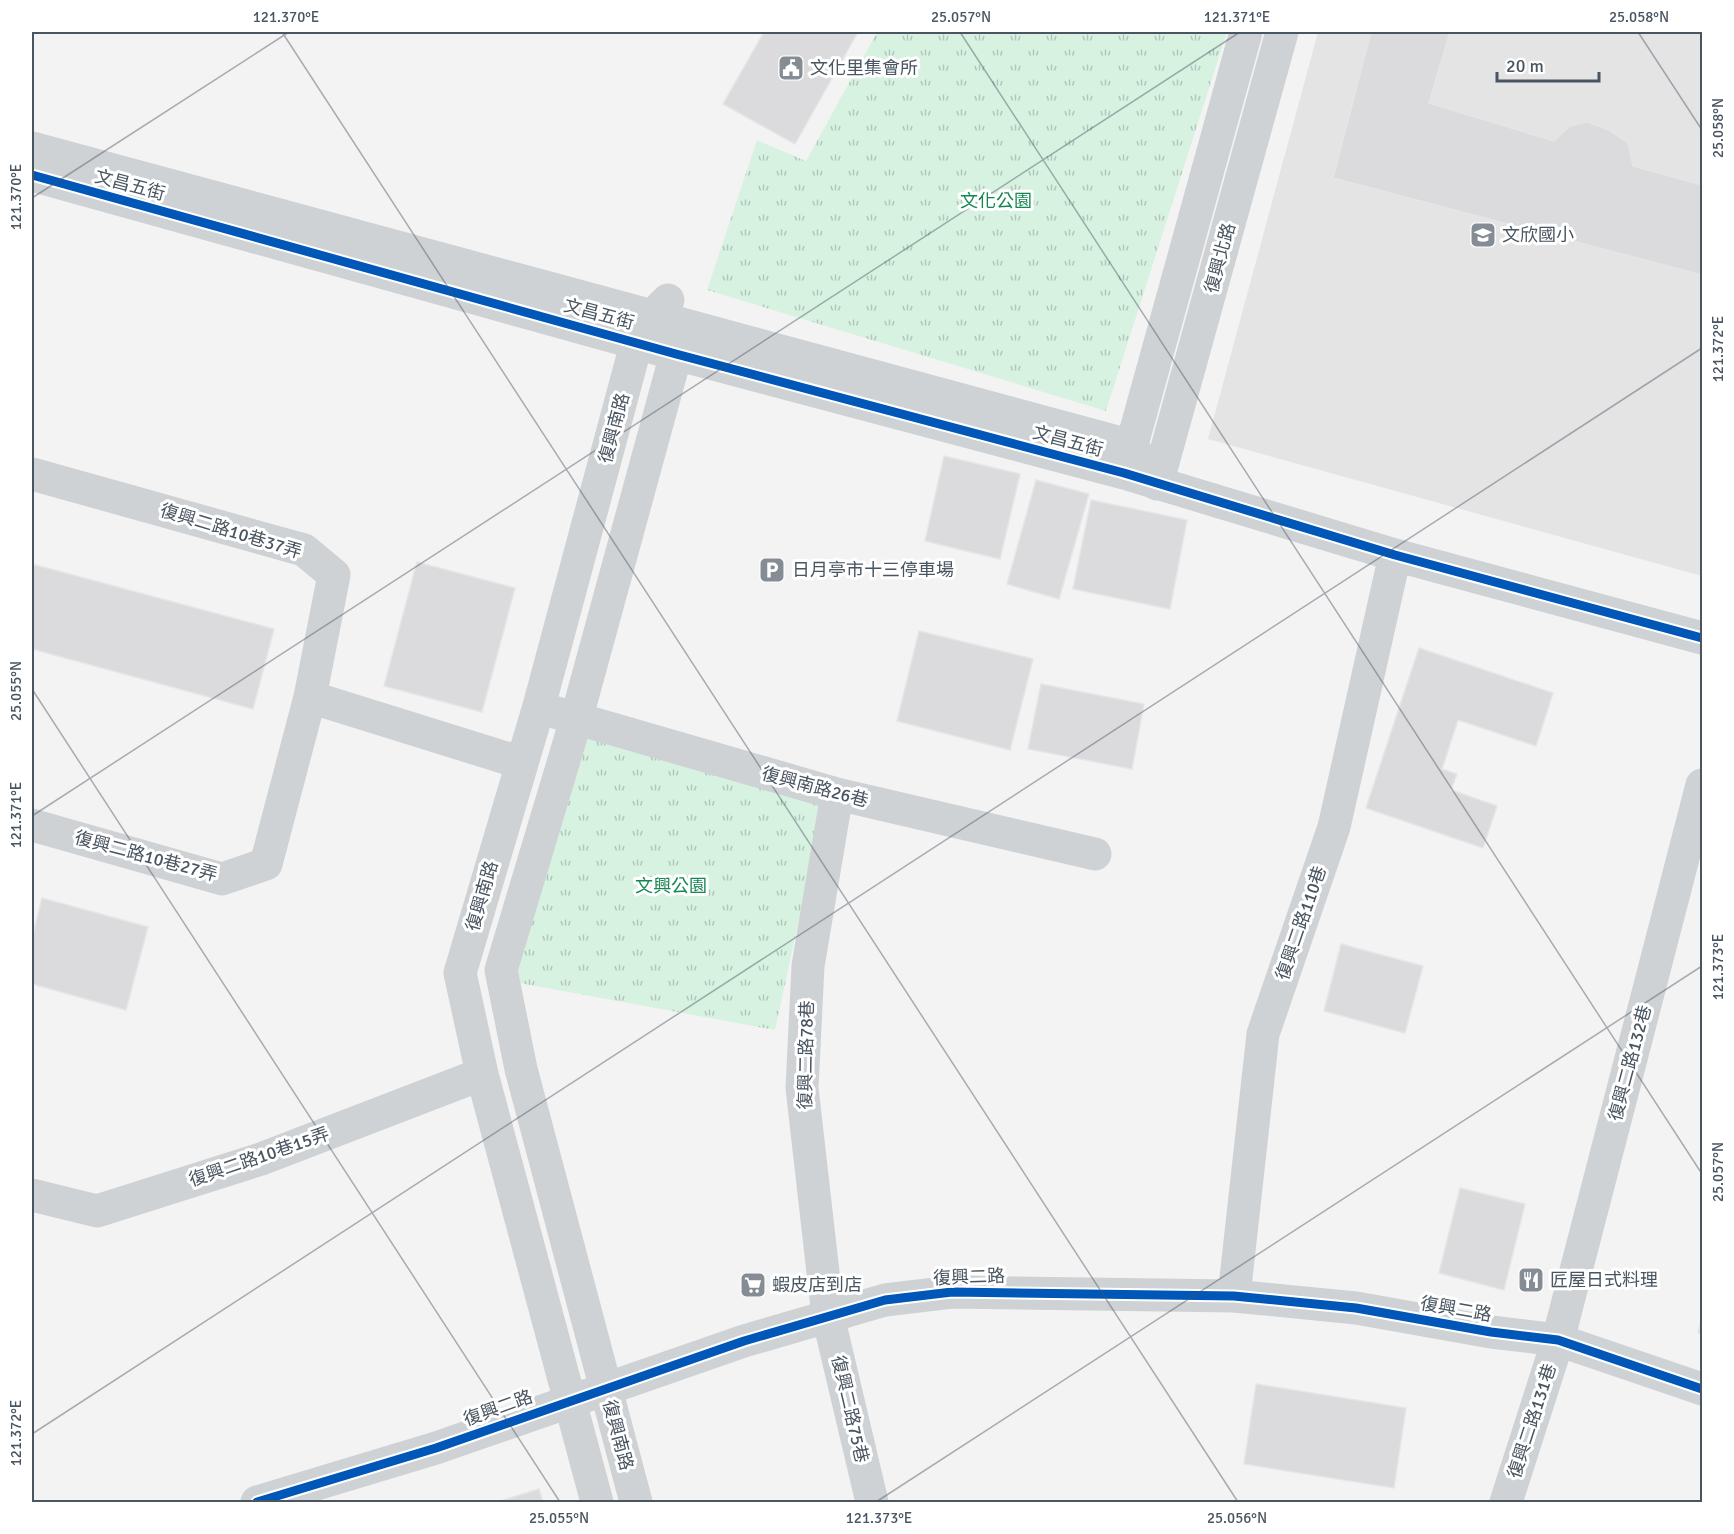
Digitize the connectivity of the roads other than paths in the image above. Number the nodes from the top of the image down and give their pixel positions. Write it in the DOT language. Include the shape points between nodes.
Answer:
graph roads {
  1 [pos="1246,32"];
  2 [pos="1282,32"];
  3 [pos="32,148"];
  4 [pos="32,175"];
  5 [pos="663,328"];
  6 [pos="1128,459"];
  7 [pos="32,474"];
  8 [pos="1158,484"];
  9 [pos="1395,555"];
  10 [pos="1702,638"];
  11 [pos="310,697"];
  12 [pos="539,706"];
  13 [pos="576,720"];
  14 [pos="522,762"];
  15 [pos="1702,786"];
  16 [pos="837,794"];
  17 [pos="32,825"];
  18 [pos="1095,854"];
  19 [pos="482,1074"];
  20 [pos="32,1195"];
  21 [pos="1234,1296"];
  22 [pos="828,1317"];
  23 [pos="1558,1341"];
  24 [pos="605,1387"];
  25 [pos="1702,1389"];
  26 [pos="570,1400"];
  27 [pos="257,1503"];
  28 [pos="597,1503"];
  29 [pos="636,1503"];
  30 [pos="872,1503"];
  31 [pos="1506,1503"];
  1 -- 6 [label="street, 復興北路"];
  2 -- 8 [label="street, 復興北路"];
  3 -- 5 [label="street, 文昌五街"];
  4 -- 5 [label="street, 文昌五街"];
  5 -- 6 [label="street, 文昌五街"];
  5 -- 12 [label="street, 復興南路"];
  5 -- 13 [label="street, 復興南路"];
  6 -- 8 [label="street, 文昌五街"];
  7 -- 11 [label="street, 復興二路10巷37弄" via="304,550 334,575"];
  8 -- 9 [label="street"];
  9 -- 10 [label="street"];
  9 -- 21 [label="street, 復興二路110巷" via="1334,826 1263,1035"];
  11 -- 14 [label="street"];
  11 -- 17 [label="street, 復興二路10巷27弄" via="266,864 222,879"];
  12 -- 13 [label="street, 復興南路26巷"];
  12 -- 14 [label="street, 復興南路"];
  13 -- 16 [label="street, 復興南路26巷"];
  13 -- 24 [label="street, 復興南路" via="501,970 521,1069"];
  14 -- 19 [label="street, 復興南路" via="460,973"];
  15 -- 23 [label="street, 復興二路132巷"];
  16 -- 18 [label="street, 復興南路26巷"];
  16 -- 22 [label="street, 復興二路78巷" via="808,966 802,1088"];
  19 -- 20 [label="street, 復興二路10巷15弄" via="261,1159 96,1211"];
  19 -- 26 [label="street, 復興南路"];
  21 -- 22 [label="street, 復興二路" via="952,1292 885,1300"];
  21 -- 23 [label="street, 復興二路" via="1356,1308"];
  22 -- 24 [label="street, 復興二路"];
  22 -- 30 [label="street, 復興二路75巷"];
  23 -- 25 [label="street, 復興二路"];
  23 -- 31 [label="street, 復興二路131巷"];
  24 -- 26 [label="street, 復興二路"];
  24 -- 29 [label="street, 復興南路"];
  26 -- 27 [label="street, 復興二路" via="436,1448"];
  26 -- 28 [label="street, 復興南路"];
}
